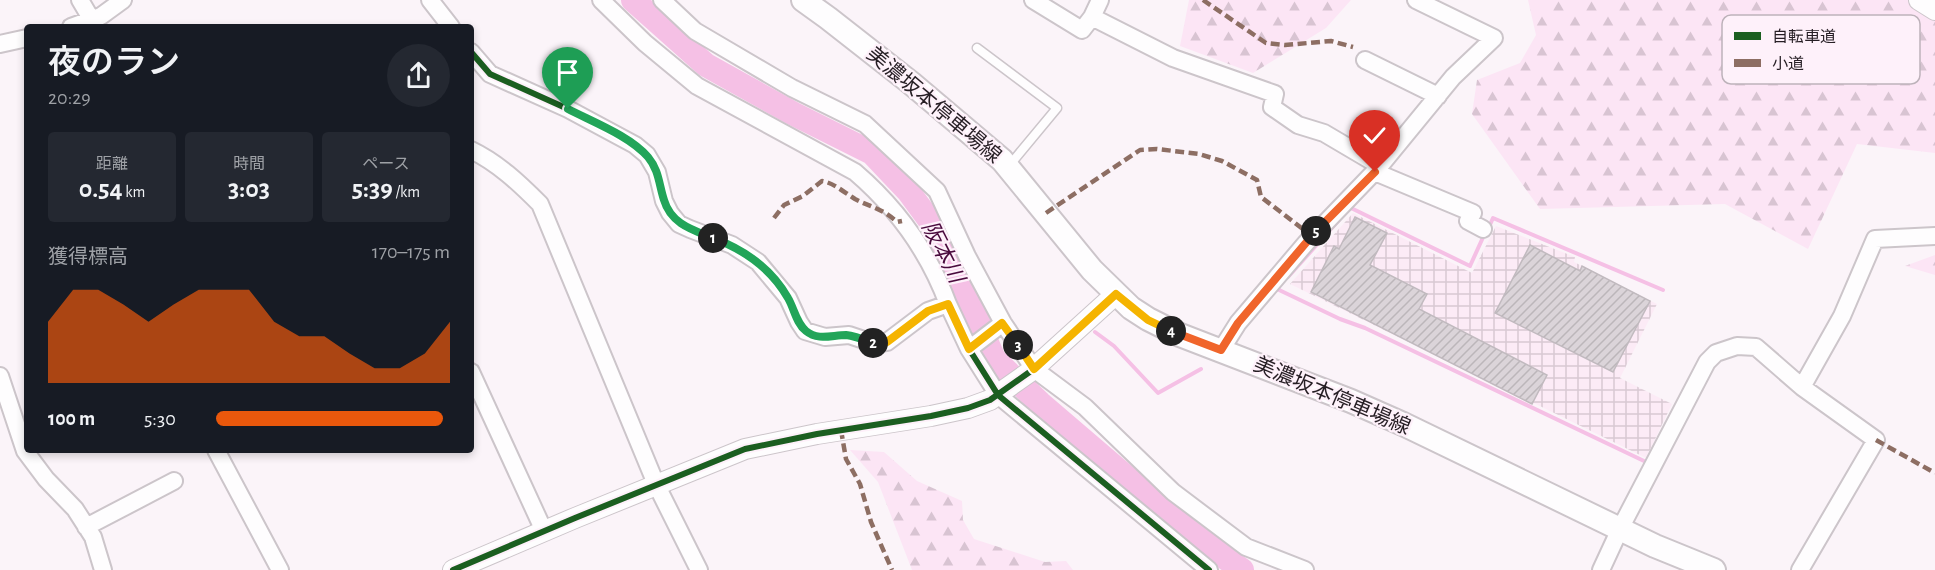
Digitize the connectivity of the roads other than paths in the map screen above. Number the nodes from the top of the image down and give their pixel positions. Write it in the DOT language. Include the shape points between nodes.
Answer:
graph roads {
  1 [pos="80,0"];
  2 [pos="123,0"];
  3 [pos="430,0"];
  4 [pos="601,0"];
  5 [pos="662,0"];
  6 [pos="803,0"];
  7 [pos="1033,0"];
  8 [pos="1100,0"];
  9 [pos="1416,0"];
  10 [pos="1919,0"];
  11 [pos="1935,10"];
  12 [pos="1092,17"];
  13 [pos="94,24"];
  14 [pos="449,24"];
  15 [pos="24,39"];
  16 [pos="0,44"];
  17 [pos="977,48"];
  18 [pos="474,55"];
  19 [pos="1365,60"];
  20 [pos="1438,96"];
  21 [pos="474,152"];
  22 [pos="1008,167"];
  23 [pos="1378,169"];
  24 [pos="1483,229"];
  25 [pos="1935,236"];
  26 [pos="1116,294"];
  27 [pos="948,304"];
  28 [pos="1002,323"];
  29 [pos="969,349"];
  30 [pos="1221,350"];
  31 [pos="1033,370"];
  32 [pos="0,376"];
  33 [pos="474,379"];
  34 [pos="1802,387"];
  35 [pos="1001,393"];
  36 [pos="24,449"];
  37 [pos="26,453"];
  38 [pos="218,453"];
  39 [pos="174,481"];
  40 [pos="656,484"];
  41 [pos="86,526"];
  42 [pos="1620,529"];
  43 [pos="544,531"];
  44 [pos="1703,568"];
  45 [pos="103,570"];
  46 [pos="280,570"];
  47 [pos="453,570"];
  48 [pos="699,570"];
  49 [pos="1209,570"];
  50 [pos="1305,570"];
  51 [pos="1601,570"];
  52 [pos="1800,570"];
  1 -- 13 [label="street"];
  2 -- 13 [label="street"];
  3 -- 14 [label="street"];
  4 -- 27 [label="street" via="697,86 855,172 877,190 929,262"];
  5 -- 28 [label="street" via="695,31 792,88 865,124 938,191"];
  6 -- 22 [label="main road, 美濃坂本停車場線" via="911,83"];
  7 -- 12 [label="street" via="1082,30"];
  8 -- 12 [label="street"];
  9 -- 20 [label="street" via="1494,38"];
  10 -- 11 [label="street"];
  12 -- 23 [label="street" via="1173,58 1275,94 1272,107 1298,125 1324,133"];
  15 -- 16 [label="street"];
  17 -- 22 [label="lane" via="1058,108"];
  18 -- 27 [label="street" via="490,74 635,145 655,167 664,201 675,219 739,248 758,262 788,298 805,331 825,338 849,335 876,344 887,342 928,311"];
  19 -- 20 [label="street"];
  20 -- 23 [label="street"];
  21 -- 40 [label="street" via="497,165 540,204"];
  22 -- 26 [label="main road, 美濃坂本停車場線"];
  23 -- 24 [label="street" via="1473,213 1467,221"];
  23 -- 30 [label="street" via="1298,252 1238,323"];
  25 -- 34 [label="street" via="1875,239 1842,316"];
  26 -- 30 [label="main road, 美濃坂本停車場線" via="1161,327"];
  26 -- 31 [label="street"];
  27 -- 29 [label="street"];
  28 -- 29 [label="street"];
  28 -- 31 [label="street"];
  29 -- 35 [label="street"];
  30 -- 42 [label="main road, 美濃坂本停車場線" via="1392,420"];
  31 -- 35 [label="street"];
  31 -- 50 [label="street" via="1085,407 1173,492 1246,547"];
  32 -- 36 [label="street"];
  33 -- 43 [label="street"];
  34 -- 42 [label="street" via="1756,347 1737,346 1716,353 1707,362"];
  34 -- 52 [label="street" via="1876,440"];
  35 -- 40 [label="street" via="968,408 931,417 746,449"];
  35 -- 49 [label="street"];
  37 -- 41 [label="street"];
  38 -- 46 [label="street"];
  39 -- 41 [label="street"];
  40 -- 43 [label="street"];
  40 -- 48 [label="street"];
  41 -- 45 [label="street"];
  42 -- 44 [label="main road, 美濃坂本停車場線"];
  42 -- 51 [label="street"];
  43 -- 47 [label="street"];
}
